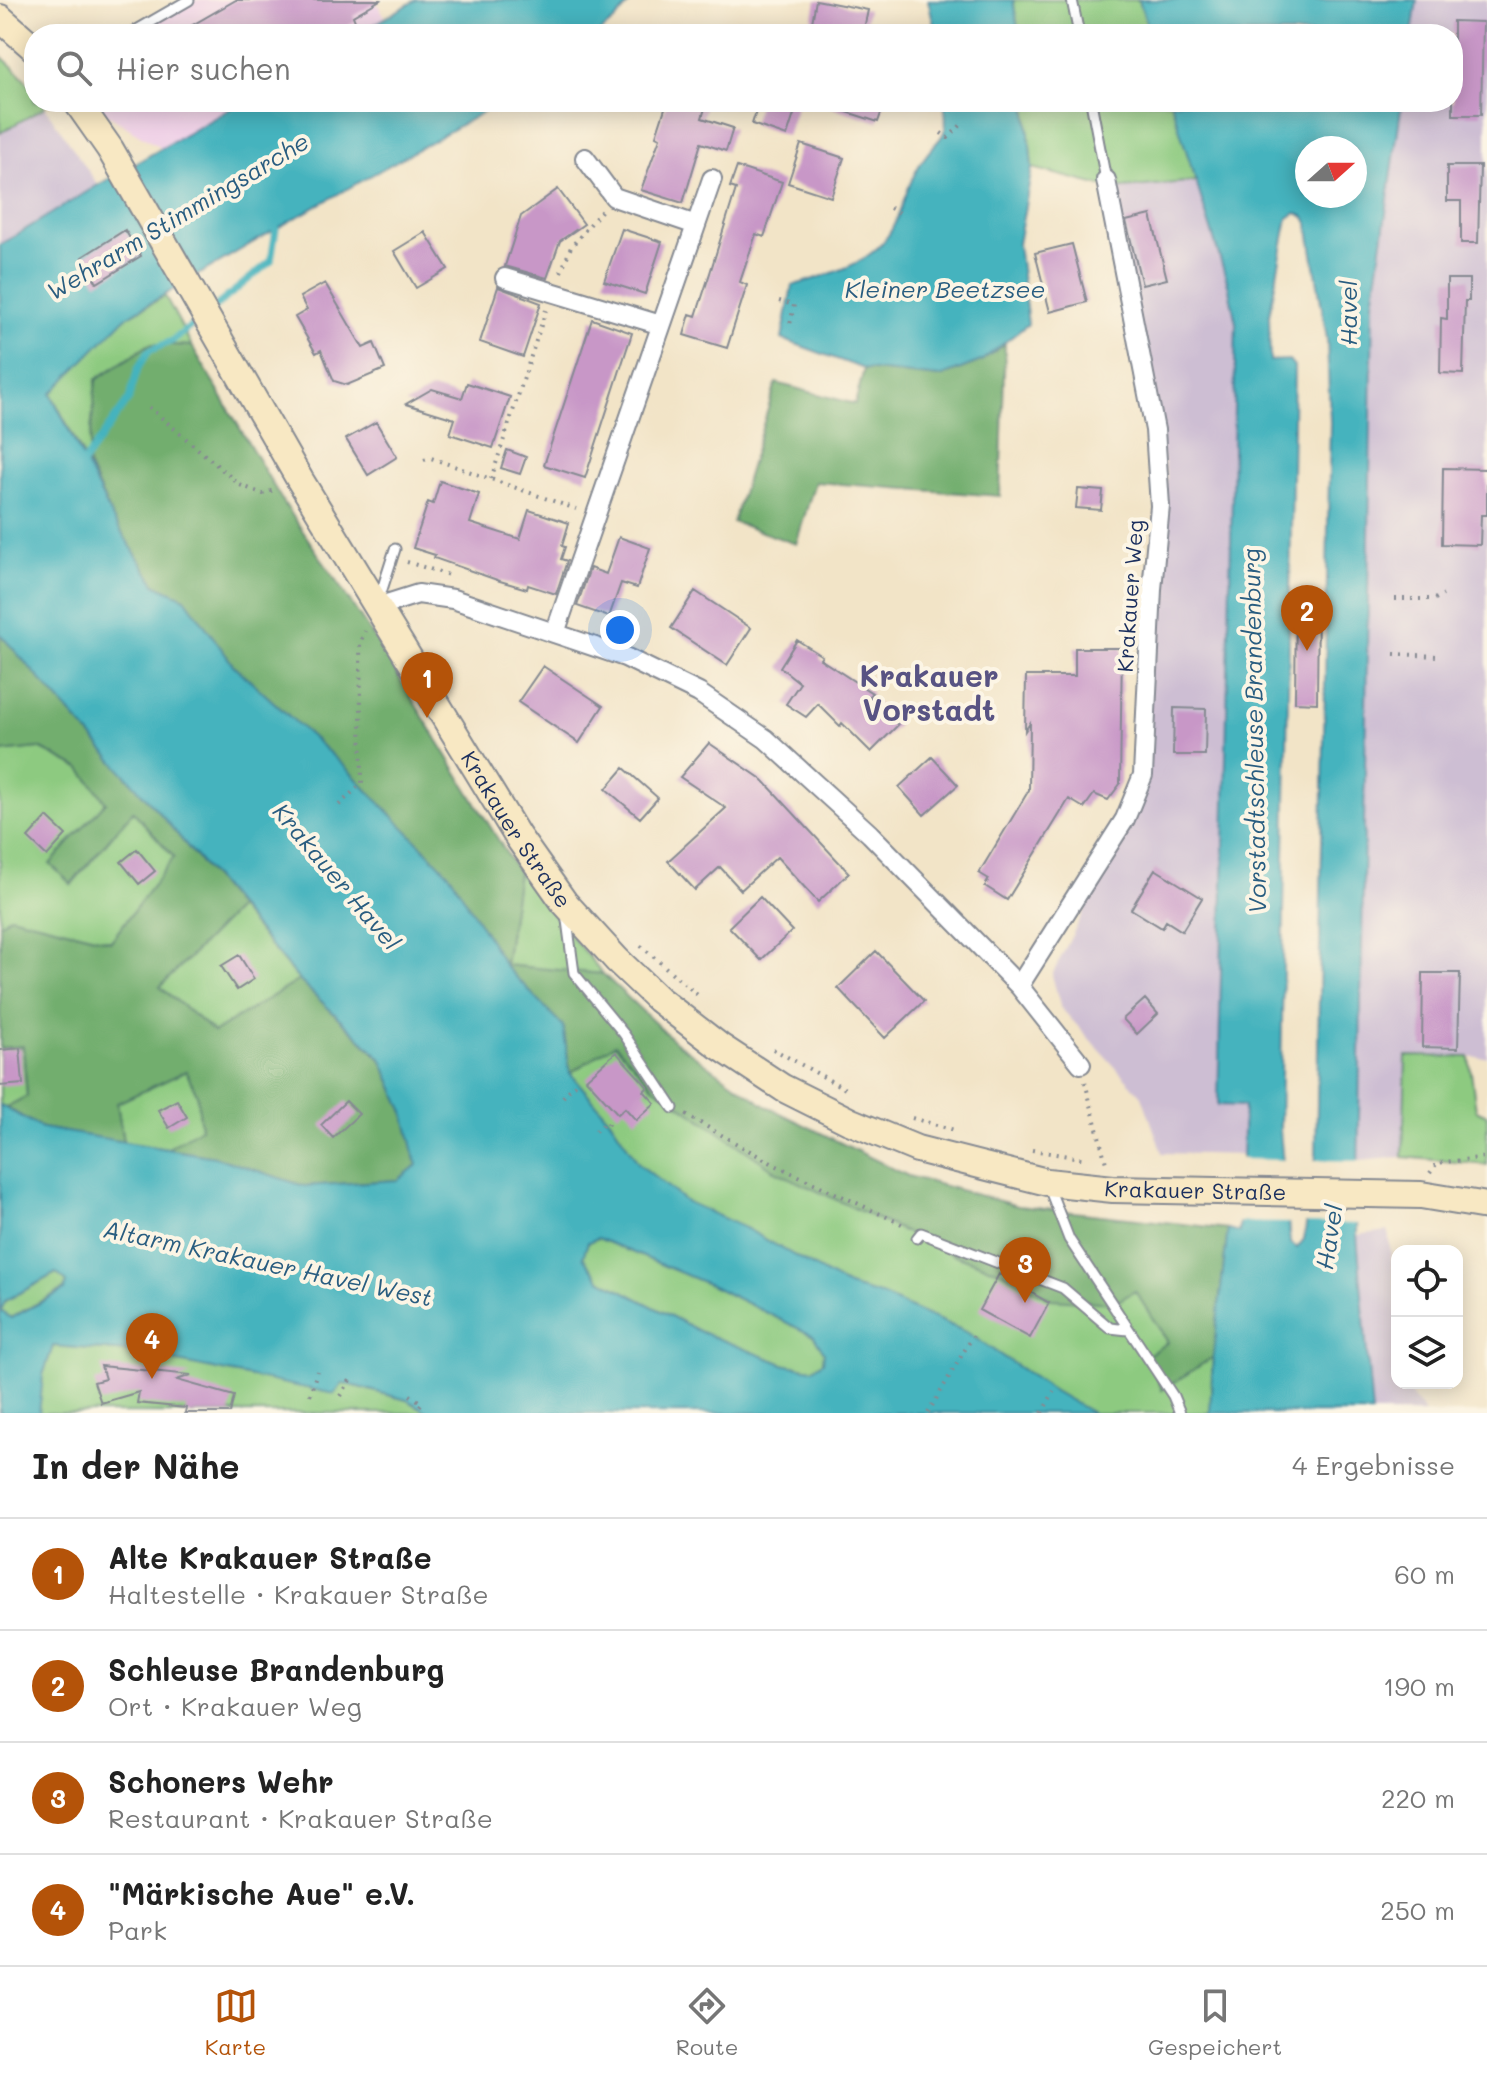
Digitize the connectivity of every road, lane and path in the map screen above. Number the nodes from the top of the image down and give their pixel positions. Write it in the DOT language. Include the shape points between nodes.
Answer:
graph roads {
  1 [pos="189,0"];
  2 [pos="1072,0"];
  3 [pos="0,18"];
  4 [pos="147,24"];
  5 [pos="1077,24"];
  6 [pos="24,39"];
  7 [pos="84,112"];
  8 [pos="1093,112"];
  9 [pos="961,125"];
  10 [pos="941,133"];
  11 [pos="585,158"];
  12 [pos="712,179"];
  13 [pos="1106,180"];
  14 [pos="614,197"];
  15 [pos="890,208"];
  16 [pos="904,215"];
  17 [pos="696,225"];
  18 [pos="505,278"];
  19 [pos="551,296"];
  20 [pos="779,301"];
  21 [pos="661,325"];
  22 [pos="790,325"];
  23 [pos="149,407"];
  24 [pos="424,460"];
  25 [pos="491,479"];
  26 [pos="300,480"];
  27 [pos="594,515"];
  28 [pos="395,549"];
  29 [pos="1443,595"];
  30 [pos="1395,599"];
  31 [pos="372,617"];
  32 [pos="555,633"];
  33 [pos="375,640"];
  34 [pos="1394,654"];
  35 [pos="1438,656"];
  36 [pos="339,805"];
  37 [pos="564,902"];
  38 [pos="631,937"];
  39 [pos="1019,986"];
  40 [pos="701,998"];
  41 [pos="763,1043"];
  42 [pos="1081,1064"];
  43 [pos="577,1082"];
  44 [pos="855,1094"];
  45 [pos="563,1097"];
  46 [pos="673,1108"];
  47 [pos="909,1117"];
  48 [pos="611,1121"];
  49 [pos="595,1131"];
  50 [pos="964,1134"];
  51 [pos="1019,1148"];
  52 [pos="1487,1157"];
  53 [pos="1106,1162"];
  54 [pos="1437,1163"];
  55 [pos="1047,1182"];
  56 [pos="1113,1189"];
  57 [pos="1487,1206"];
  58 [pos="919,1236"];
  59 [pos="1128,1330"];
  60 [pos="973,1336"];
  61 [pos="317,1371"];
  62 [pos="350,1380"];
  63 [pos="1054,1391"];
  64 [pos="310,1395"];
  65 [pos="410,1395"];
  66 [pos="341,1396"];
  67 [pos="416,1410"];
  68 [pos="928,1413"];
  69 [pos="1042,1413"];
  70 [pos="1180,1413"];
  1 -- 4 [label="lane"];
  2 -- 5 [label="lane"];
  3 -- 6 [label="main road"];
  7 -- 26 [label="main road, Krakauer Straße"];
  8 -- 13 [label="lane"];
  9 -- 10 [label="path" via="948,138"];
  11 -- 14 [label="street"];
  12 -- 17 [label="street"];
  13 -- 39 [label="street, Krakauer Weg" via="1155,430 1160,506 1143,775 1125,819"];
  14 -- 17 [label="street"];
  14 -- 19 [label="path" via="571,247"];
  15 -- 16 [label="path"];
  17 -- 21 [label="street"];
  18 -- 19 [label="street"];
  19 -- 21 [label="street"];
  19 -- 25 [label="path"];
  20 -- 22 [label="path" via="794,305"];
  21 -- 27 [label="street"];
  23 -- 26 [label="path" via="240,485 263,494"];
  24 -- 25 [label="path"];
  25 -- 27 [label="path"];
  26 -- 31 [label="main road, Krakauer Straße"];
  27 -- 32 [label="street"];
  28 -- 31 [label="lane"];
  29 -- 30 [label="path"];
  31 -- 32 [label="street" via="418,594 453,599"];
  31 -- 33 [label="path"];
  31 -- 36 [label="path" via="360,643 362,783"];
  31 -- 37 [label="main road, Krakauer Straße" via="442,709 518,837"];
  32 -- 39 [label="street" via="625,657 699,693 766,739 870,834"];
  34 -- 35 [label="path"];
  37 -- 46 [label="lane" via="574,973 624,1034"];
  37 -- 55 [label="main road, Krakauer Straße" via="658,999 783,1088 917,1149"];
  38 -- 40 [label="path"];
  39 -- 42 [label="street"];
  41 -- 44 [label="path"];
  42 -- 53 [label="path"];
  43 -- 45 [label="path"];
  46 -- 58 [label="path"];
  47 -- 50 [label="path"];
  48 -- 49 [label="path"];
  51 -- 53 [label="path"];
  52 -- 54 [label="path"];
  53 -- 56 [label="path"];
  55 -- 56 [label="main road, Krakauer Straße"];
  55 -- 59 [label="lane" via="1069,1239"];
  56 -- 57 [label="main road, Krakauer Straße" via="1421,1195"];
  58 -- 59 [label="lane" via="1063,1288 1110,1328"];
  59 -- 70 [label="lane"];
  60 -- 68 [label="path"];
  61 -- 64 [label="path"];
  62 -- 66 [label="path"];
  63 -- 69 [label="path"];
  65 -- 67 [label="path" via="422,1403"];
}
